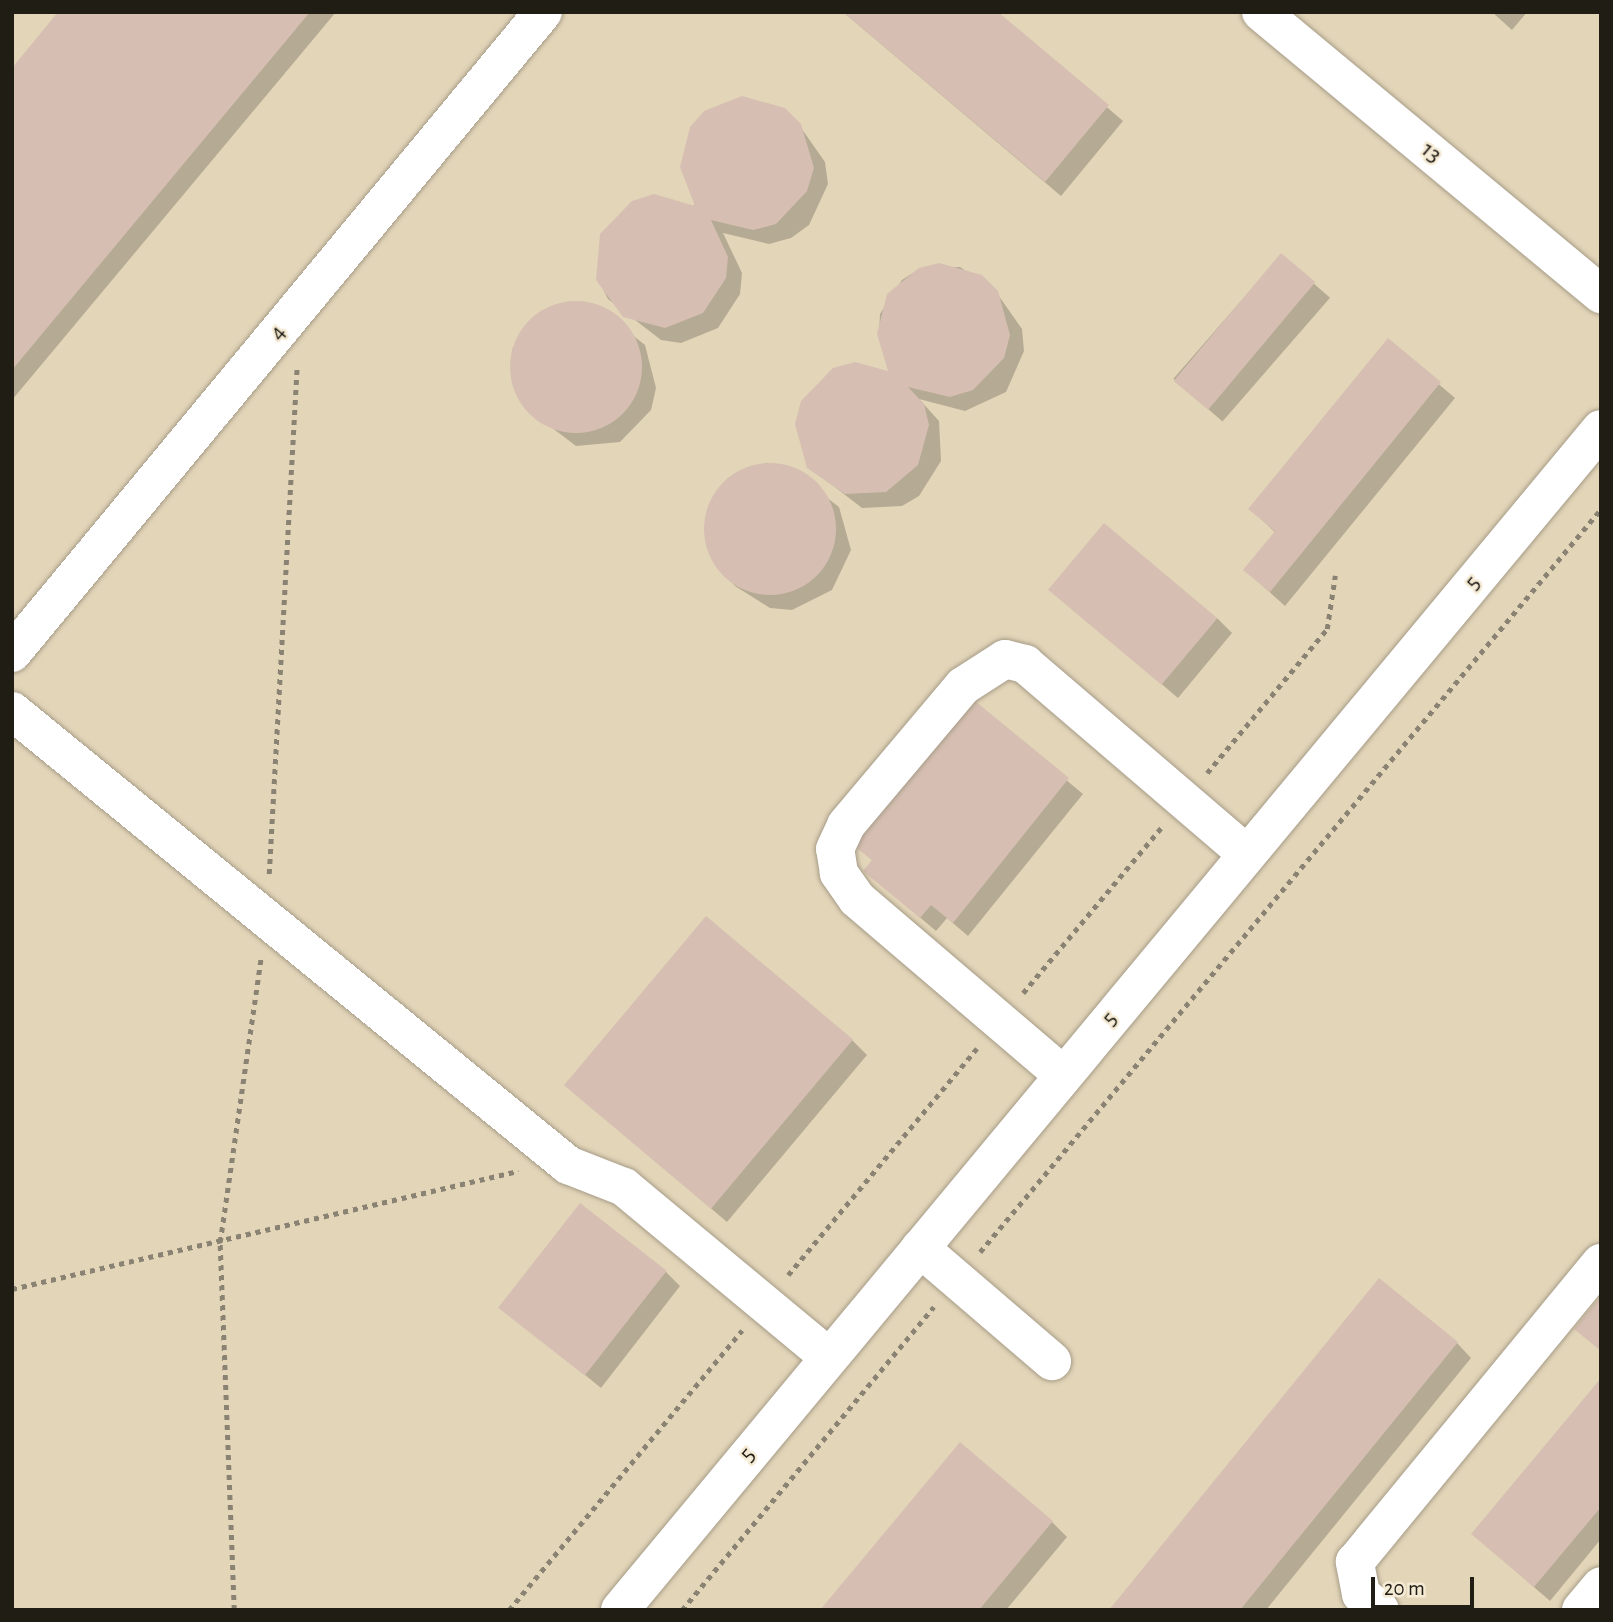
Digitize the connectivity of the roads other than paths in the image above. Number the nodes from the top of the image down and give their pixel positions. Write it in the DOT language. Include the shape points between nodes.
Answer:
graph roads {
  1 [pos="543,12"];
  2 [pos="1261,12"];
  3 [pos="1601,294"];
  4 [pos="1601,429"];
  5 [pos="12,653"];
  6 [pos="12,711"];
  7 [pos="1247,854"];
  8 [pos="1063,1075"];
  9 [pos="920,1248"];
  10 [pos="1601,1263"];
  11 [pos="829,1357"];
  12 [pos="1052,1361"];
  13 [pos="1601,1586"];
  14 [pos="620,1610"];
  15 [pos="1380,1610"];
  16 [pos="1581,1610"];
  1 -- 5 [label="street, 4"];
  2 -- 3 [label="street, 13"];
  4 -- 7 [label="street, 5"];
  6 -- 11 [label="street" via="568,1165 624,1187"];
  7 -- 8 [label="street, 5"];
  7 -- 8 [label="street" via="1025,664 1005,659 962,686 846,825 835,849 839,873 857,899"];
  8 -- 9 [label="street, 5"];
  9 -- 11 [label="street, 5"];
  9 -- 12 [label="street"];
  10 -- 15 [label="street" via="1355,1562 1361,1594"];
  11 -- 14 [label="street, 5"];
  13 -- 16 [label="street"];
}
